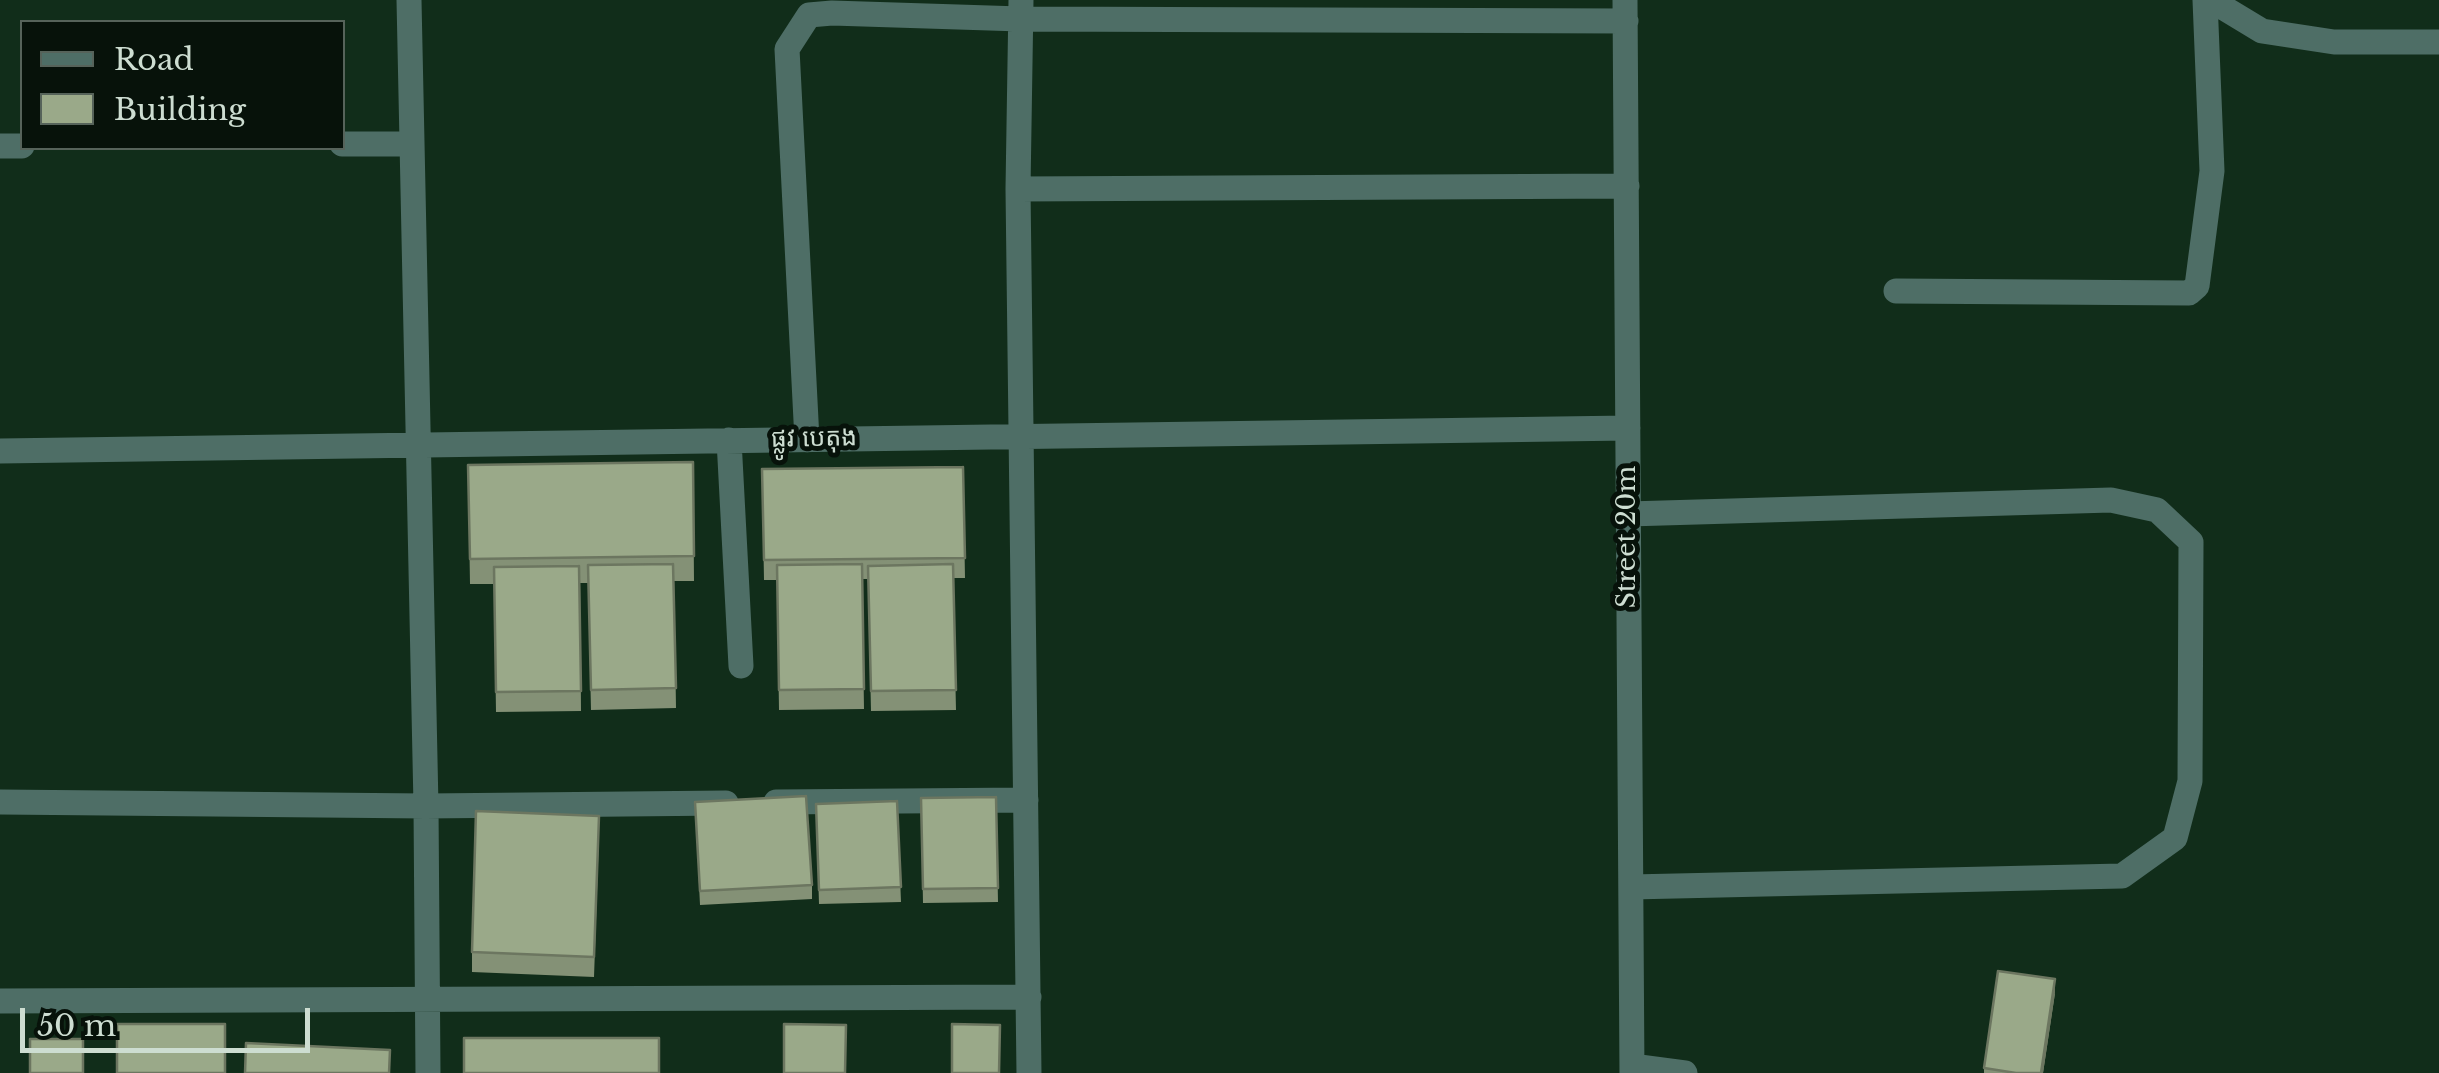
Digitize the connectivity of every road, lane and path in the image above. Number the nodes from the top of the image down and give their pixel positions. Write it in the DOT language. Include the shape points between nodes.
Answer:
graph roads {
  1 [pos="410,0"];
  2 [pos="2205,0"];
  3 [pos="2220,0"];
  4 [pos="832,6"];
  5 [pos="1021,10"];
  6 [pos="1626,11"];
  7 [pos="2439,42"];
  8 [pos="345,144"];
  9 [pos="411,144"];
  10 [pos="1626,186"];
  11 [pos="1018,189"];
  12 [pos="1896,290"];
  13 [pos="1628,428"];
  14 [pos="1022,436"];
  15 [pos="729,440"];
  16 [pos="807,440"];
  17 [pos="419,446"];
  18 [pos="0,451"];
  19 [pos="1628,514"];
  20 [pos="742,666"];
  21 [pos="1026,800"];
  22 [pos="0,802"];
  23 [pos="426,806"];
  24 [pos="1630,886"];
  25 [pos="1028,997"];
  26 [pos="0,1001"];
  27 [pos="428,1002"];
  28 [pos="1632,1070"];
  29 [pos="428,1073"];
  30 [pos="1030,1073"];
  31 [pos="1685,1073"];
  1 -- 9 [label="street"];
  2 -- 12 [label="street" via="2212,171 2197,286 2189,294"];
  3 -- 7 [label="street" via="2262,31 2334,42"];
  4 -- 5 [label="street"];
  4 -- 16 [label="street" via="809,15 788,49"];
  5 -- 6 [label="street"];
  5 -- 11 [label="street"];
  6 -- 10 [label="street, Street 20m"];
  8 -- 9 [label="street"];
  9 -- 17 [label="street"];
  10 -- 11 [label="street"];
  10 -- 13 [label="street, Street 20m"];
  11 -- 14 [label="street"];
  13 -- 14 [label="street, ផ្លូវ បេតុង"];
  13 -- 19 [label="street, Street 20m"];
  14 -- 16 [label="street, ផ្លូវ បេតុង"];
  14 -- 21 [label="street"];
  15 -- 16 [label="street, ផ្លូវ បេតុង"];
  15 -- 17 [label="street, ផ្លូវ បេតុង"];
  15 -- 20 [label="street"];
  17 -- 18 [label="street, ផ្លូវ បេតុង"];
  17 -- 23 [label="street"];
  19 -- 24 [label="street, Street 20m"];
  19 -- 24 [label="street" via="2111,500 2157,510 2191,542 2190,780 2175,838 2122,876"];
  21 -- 23 [label="street"];
  21 -- 25 [label="street"];
  22 -- 23 [label="street"];
  23 -- 27 [label="street"];
  24 -- 28 [label="street, Street 20m"];
  25 -- 27 [label="street"];
  25 -- 30 [label="street"];
  26 -- 27 [label="street"];
  27 -- 29 [label="street"];
  28 -- 31 [label="street"];
}
